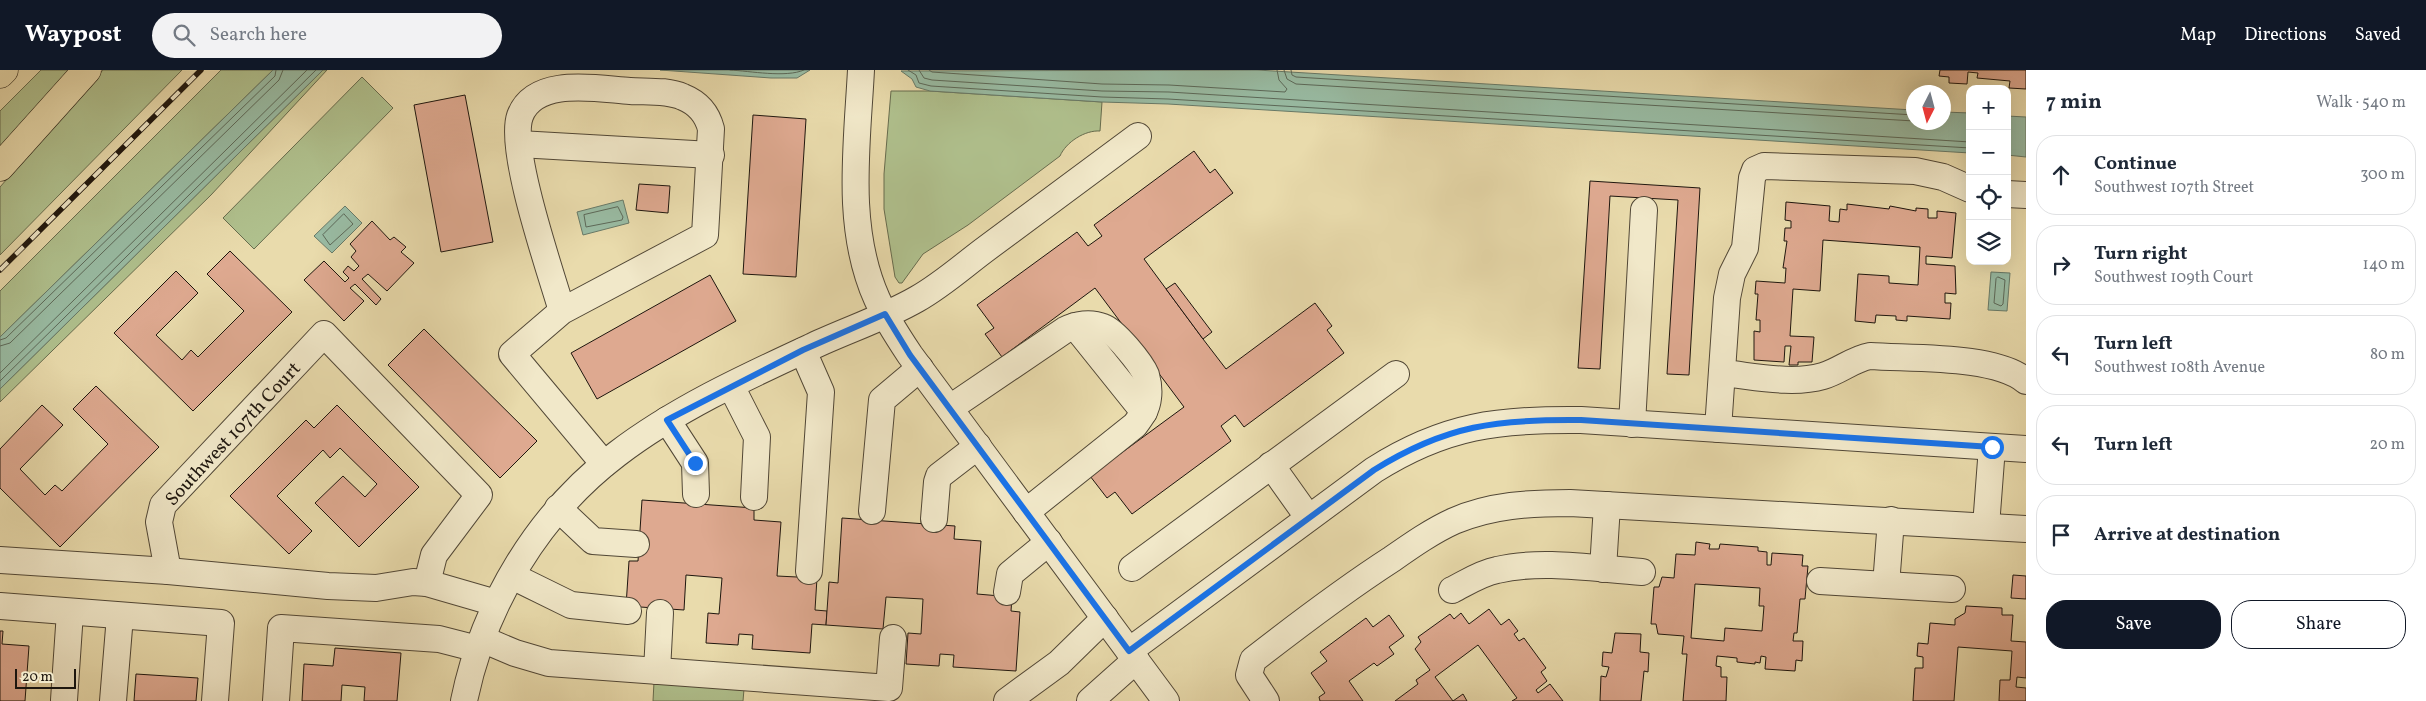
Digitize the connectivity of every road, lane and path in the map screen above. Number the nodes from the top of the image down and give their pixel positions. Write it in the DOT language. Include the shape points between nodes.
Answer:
graph roads {
  1 [pos="4,70"];
  2 [pos="87,70"];
  3 [pos="861,70"];
  4 [pos="0,74"];
  5 [pos="1138,136"];
  6 [pos="519,144"];
  7 [pos="711,155"];
  8 [pos="0,167"];
  9 [pos="1966,187"];
  10 [pos="2011,194"];
  11 [pos="2026,196"];
  12 [pos="1644,210"];
  13 [pos="562,311"];
  14 [pos="885,314"];
  15 [pos="803,350"];
  16 [pos="920,368"];
  17 [pos="1722,373"];
  18 [pos="1396,374"];
  19 [pos="2026,381"];
  20 [pos="731,386"];
  21 [pos="950,408"];
  22 [pos="667,420"];
  23 [pos="1632,424"];
  24 [pos="1718,429"];
  25 [pos="978,446"];
  26 [pos="1992,447"];
  27 [pos="2026,449"];
  28 [pos="604,464"];
  29 [pos="1271,465"];
  30 [pos="696,494"];
  31 [pos="754,497"];
  32 [pos="1607,505"];
  33 [pos="558,508"];
  34 [pos="872,511"];
  35 [pos="1026,512"];
  36 [pos="1308,517"];
  37 [pos="934,519"];
  38 [pos="1891,520"];
  39 [pos="1986,526"];
  40 [pos="2026,528"];
  41 [pos="1049,542"];
  42 [pos="636,544"];
  43 [pos="0,560"];
  44 [pos="1132,568"];
  45 [pos="1603,569"];
  46 [pos="168,570"];
  47 [pos="808,571"];
  48 [pos="1642,572"];
  49 [pos="512,576"];
  50 [pos="1820,581"];
  51 [pos="427,583"];
  52 [pos="1886,585"];
  53 [pos="1952,589"];
  54 [pos="1452,590"];
  55 [pos="1007,592"];
  56 [pos="496,603"];
  57 [pos="0,606"];
  58 [pos="628,611"];
  59 [pos="70,612"];
  60 [pos="660,613"];
  61 [pos="120,616"];
  62 [pos="1104,618"];
  63 [pos="893,638"];
  64 [pos="480,644"];
  65 [pos="1132,656"];
  66 [pos="657,671"];
  67 [pos="64,700"];
  68 [pos="113,701"];
  69 [pos="215,701"];
  70 [pos="276,701"];
  71 [pos="464,701"];
  72 [pos="1007,701"];
  73 [pos="1090,701"];
  74 [pos="1166,701"];
  75 [pos="1266,701"];
  1 -- 4 [label="highway"];
  2 -- 8 [label="highway"];
  3 -- 14 [label="street" via="856,176 858,231 870,279"];
  5 -- 14 [label="street" via="918,298"];
  6 -- 7 [label="street"];
  6 -- 7 [label="street" via="520,118 533,99 557,89 576,87 674,94 688,99 708,118"];
  6 -- 13 [label="street" via="525,183"];
  7 -- 13 [label="street" via="705,235"];
  9 -- 17 [label="street" via="1915,171 1758,168 1752,178 1745,248 1730,280"];
  10 -- 11 [label="street"];
  12 -- 23 [label="street"];
  13 -- 28 [label="street" via="512,354"];
  14 -- 15 [label="street"];
  14 -- 16 [label="street"];
  15 -- 20 [label="street"];
  15 -- 47 [label="street" via="821,392"];
  16 -- 21 [label="street"];
  16 -- 34 [label="street" via="882,400"];
  17 -- 19 [label="street" via="1810,378 1870,356 1985,363 2011,370"];
  17 -- 24 [label="street"];
  18 -- 29 [label="street"];
  20 -- 22 [label="street"];
  20 -- 31 [label="street" via="757,437"];
  21 -- 25 [label="street"];
  21 -- 35 [label="street" via="1075,326 1098,325 1115,334 1146,376 1149,396 1135,425"];
  22 -- 28 [label="street"];
  22 -- 30 [label="street" via="695,463"];
  23 -- 24 [label="street"];
  23 -- 36 [label="street" via="1532,420 1487,424 1451,432 1396,457"];
  24 -- 26 [label="street"];
  25 -- 35 [label="street"];
  25 -- 37 [label="street" via="939,476"];
  26 -- 27 [label="street"];
  26 -- 39 [label="street"];
  28 -- 33 [label="street"];
  29 -- 36 [label="street"];
  29 -- 44 [label="street"];
  32 -- 38 [label="street"];
  32 -- 45 [label="street"];
  32 -- 75 [label="street" via="1521,504 1473,515 1438,529 1340,593 1253,660 1249,670 1251,680"];
  33 -- 42 [label="street" via="593,540"];
  33 -- 49 [label="street" via="531,542"];
  35 -- 41 [label="street"];
  36 -- 65 [label="street"];
  38 -- 39 [label="street"];
  38 -- 52 [label="street"];
  39 -- 40 [label="street"];
  41 -- 55 [label="street" via="1010,574"];
  41 -- 62 [label="street"];
  43 -- 46 [label="street"];
  45 -- 48 [label="street"];
  45 -- 54 [label="street" via="1512,567 1495,570"];
  46 -- 51 [label="street" via="328,586 376,588"];
  46 -- 51 [label="street, Southwest 107th Court" via="159,522 163,505 324,334 479,495 434,555"];
  49 -- 56 [label="street"];
  49 -- 58 [label="street" via="571,605"];
  50 -- 52 [label="street"];
  51 -- 56 [label="street"];
  52 -- 53 [label="street"];
  56 -- 64 [label="street"];
  57 -- 59 [label="street"];
  59 -- 61 [label="street"];
  59 -- 67 [label="street"];
  60 -- 66 [label="street"];
  61 -- 68 [label="street"];
  61 -- 69 [label="street" via="220,623"];
  62 -- 65 [label="street"];
  62 -- 72 [label="street" via="1059,663"];
  63 -- 66 [label="street" via="889,688"];
  64 -- 66 [label="street" via="549,663"];
  64 -- 70 [label="street" via="425,637 281,628"];
  64 -- 71 [label="street"];
  65 -- 73 [label="street"];
  65 -- 74 [label="street"];
}
